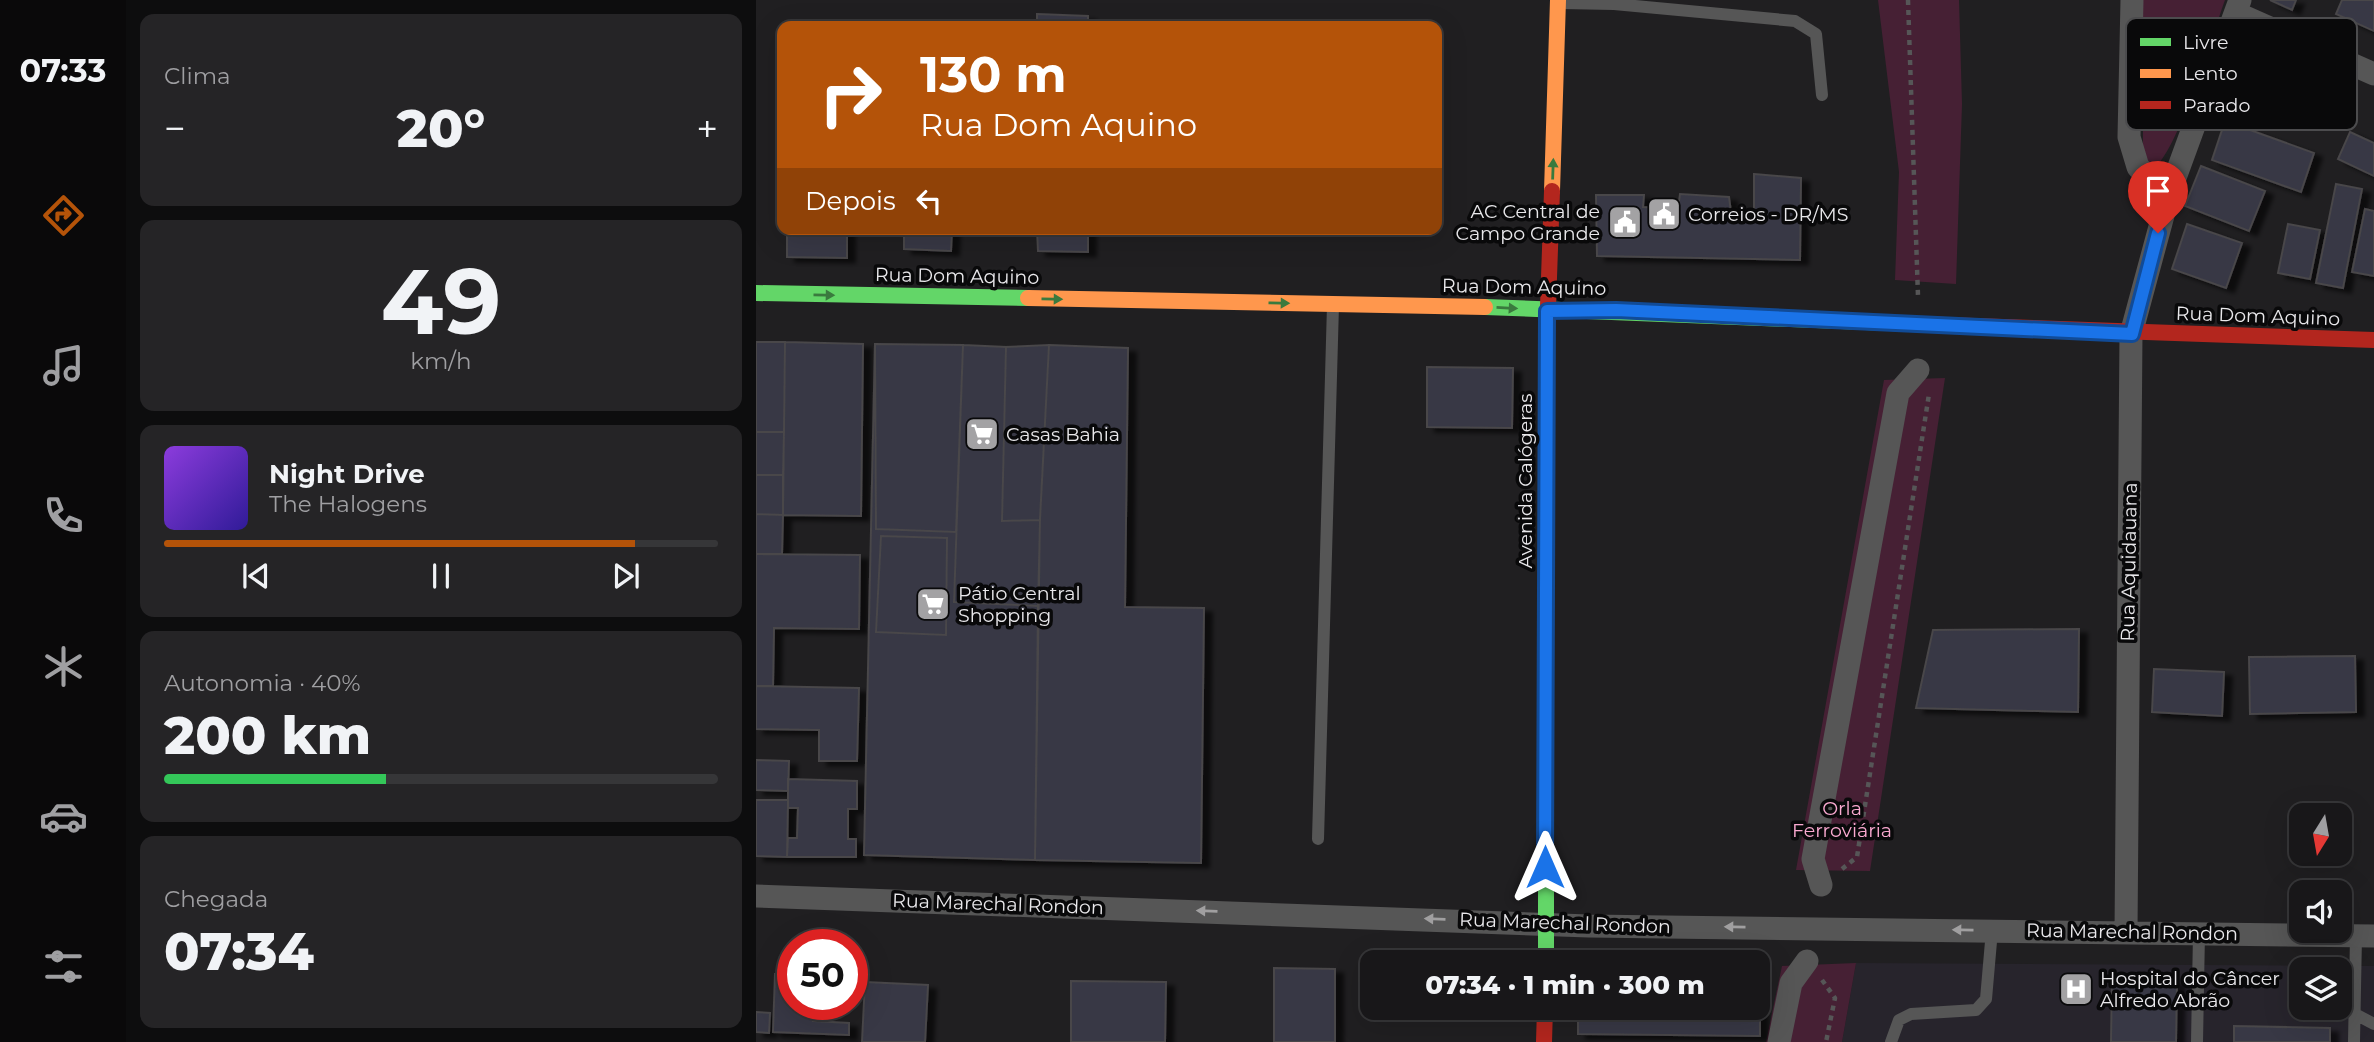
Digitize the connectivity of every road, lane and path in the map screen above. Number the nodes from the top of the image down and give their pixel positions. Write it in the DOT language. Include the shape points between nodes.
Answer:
graph roads {
  1 [pos="1908,0"];
  2 [pos="2132,0"];
  3 [pos="1558,1"];
  4 [pos="2238,7"];
  5 [pos="2132,18"];
  6 [pos="2260,18"];
  7 [pos="2357,66"];
  8 [pos="2374,74"];
  9 [pos="1822,95"];
  10 [pos="2129,130"];
  11 [pos="2193,130"];
  12 [pos="2168,197"];
  13 [pos="756,293"];
  14 [pos="1333,304"];
  15 [pos="1547,311"];
  16 [pos="1919,323"];
  17 [pos="2132,334"];
  18 [pos="2374,340"];
  19 [pos="1918,370"];
  20 [pos="1318,839"];
  21 [pos="1821,885"];
  22 [pos="756,896"];
  23 [pos="1545,923"];
  24 [pos="1992,930"];
  25 [pos="2126,932"];
  26 [pos="2199,933"];
  27 [pos="2365,936"];
  28 [pos="1546,950"];
  29 [pos="1807,961"];
  30 [pos="2355,1014"];
  31 [pos="1545,1020"];
  32 [pos="2374,1024"];
  33 [pos="1544,1042"];
  34 [pos="1779,1042"];
  35 [pos="1826,1042"];
  36 [pos="1891,1042"];
  37 [pos="2197,1042"];
  38 [pos="2354,1042"];
  1 -- 16 [label="path"];
  2 -- 5 [label="street"];
  3 -- 9 [label="lane" via="1795,21 1816,34"];
  15 -- 3 [label="street, Avenida Calógeras, one-way"];
  4 -- 6 [label="street"];
  7 -- 8 [label="street"];
  10 -- 12 [label="street" via="2138,167"];
  11 -- 12 [label="street, Rua Aquidauana"];
  12 -- 17 [label="street, Rua Aquidauana"];
  13 -- 14 [label="street, Rua Dom Aquino, one-way"];
  14 -- 15 [label="street, Rua Dom Aquino, one-way"];
  14 -- 20 [label="lane"];
  15 -- 16 [label="street, Rua Dom Aquino"];
  15 -- 23 [label="street, Avenida Calógeras"];
  16 -- 17 [label="street, Rua Dom Aquino"];
  17 -- 18 [label="street, Rua Dom Aquino"];
  17 -- 25 [label="street, Rua Aquidauana"];
  19 -- 21 [label="street" via="1898,393 1813,859"];
  19 -- 21 [label="path" via="1930,398 1857,857"];
  23 -- 22 [label="street, Rua Marechal Rondon, one-way"];
  24 -- 23 [label="street, Rua Marechal Rondon, one-way"];
  23 -- 28 [label="street, Avenida Calógeras"];
  24 -- 25 [label="street, Rua Marechal Rondon"];
  24 -- 36 [label="lane" via="1983,1005 1976,1010 1911,1014 1899,1020"];
  25 -- 26 [label="street, Rua Marechal Rondon"];
  26 -- 27 [label="street, Rua Marechal Rondon"];
  26 -- 37 [label="lane"];
  27 -- 30 [label="lane"];
  29 -- 34 [label="street" via="1791,983"];
  29 -- 35 [label="path" via="1835,998"];
  30 -- 32 [label="lane"];
  30 -- 38 [label="lane"];
  31 -- 33 [label="street"];
}
